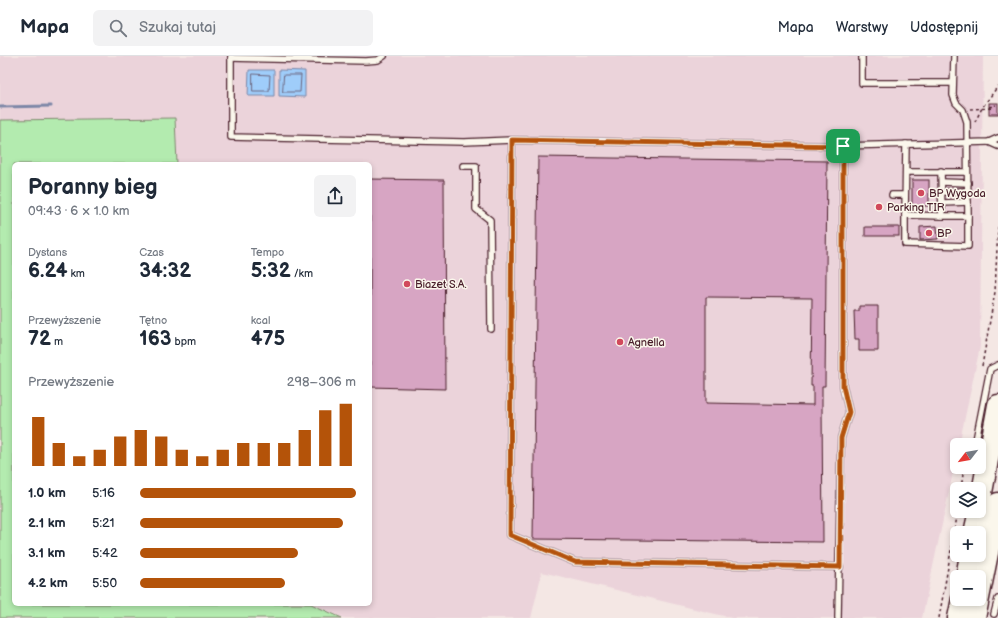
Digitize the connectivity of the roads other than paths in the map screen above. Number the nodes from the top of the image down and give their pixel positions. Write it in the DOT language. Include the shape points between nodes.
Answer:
graph roads {
  1 [pos="384,56"];
  2 [pos="862,56"];
  3 [pos="954,56"];
  4 [pos="231,57"];
  5 [pos="953,83"];
  6 [pos="998,138"];
  7 [pos="512,140"];
  8 [pos="989,142"];
  9 [pos="968,143"];
  10 [pos="906,144"];
  11 [pos="843,146"];
  12 [pos="998,146"];
  13 [pos="463,166"];
  14 [pos="942,171"];
  15 [pos="906,172"];
  16 [pos="967,172"];
  17 [pos="942,182"];
  18 [pos="968,183"];
  19 [pos="968,191"];
  20 [pos="942,192"];
  21 [pos="892,195"];
  22 [pos="906,195"];
  23 [pos="968,202"];
  24 [pos="942,203"];
  25 [pos="905,215"];
  26 [pos="942,216"];
  27 [pos="968,216"];
  28 [pos="491,329"];
  29 [pos="998,365"];
  30 [pos="998,405"];
  31 [pos="976,438"];
  32 [pos="983,482"];
  33 [pos="998,503"];
  34 [pos="840,567"];
  35 [pos="998,598"];
  36 [pos="961,606"];
  37 [pos="985,616"];
  38 [pos="838,618"];
  39 [pos="958,618"];
  1 -- 4 [label="lane" via="378,60 366,61"];
  2 -- 5 [label="lane" via="862,83"];
  3 -- 5 [label="lane"];
  4 -- 7 [label="lane" via="231,137 464,142"];
  5 -- 9 [label="lane" via="956,103 963,110 967,122"];
  6 -- 8 [label="lane"];
  7 -- 11 [label="lane"];
  7 -- 34 [label="lane" via="510,535 575,562"];
  8 -- 9 [label="lane"];
  8 -- 12 [label="lane"];
  9 -- 10 [label="lane"];
  9 -- 16 [label="lane"];
  10 -- 11 [label="lane"];
  10 -- 15 [label="lane"];
  11 -- 34 [label="lane" via="843,386 849,412 841,438"];
  13 -- 28 [label="lane" via="476,166 476,209 490,220"];
  14 -- 15 [label="lane"];
  14 -- 16 [label="lane"];
  14 -- 17 [label="lane"];
  15 -- 22 [label="lane"];
  16 -- 18 [label="lane"];
  17 -- 18 [label="lane"];
  17 -- 20 [label="lane"];
  18 -- 19 [label="lane"];
  19 -- 20 [label="lane"];
  19 -- 23 [label="lane"];
  20 -- 24 [label="lane"];
  21 -- 22 [label="lane"];
  22 -- 25 [label="lane"];
  23 -- 24 [label="lane"];
  23 -- 27 [label="lane"];
  24 -- 26 [label="lane"];
  25 -- 26 [label="lane"];
  25 -- 27 [label="lane" via="905,244 968,246"];
  26 -- 27 [label="lane"];
  29 -- 31 [label="lane" via="990,369"];
  30 -- 32 [label="highway"];
  33 -- 37 [label="highway"];
  34 -- 38 [label="lane"];
  35 -- 37 [label="lane"];
  36 -- 39 [label="highway"];
}
